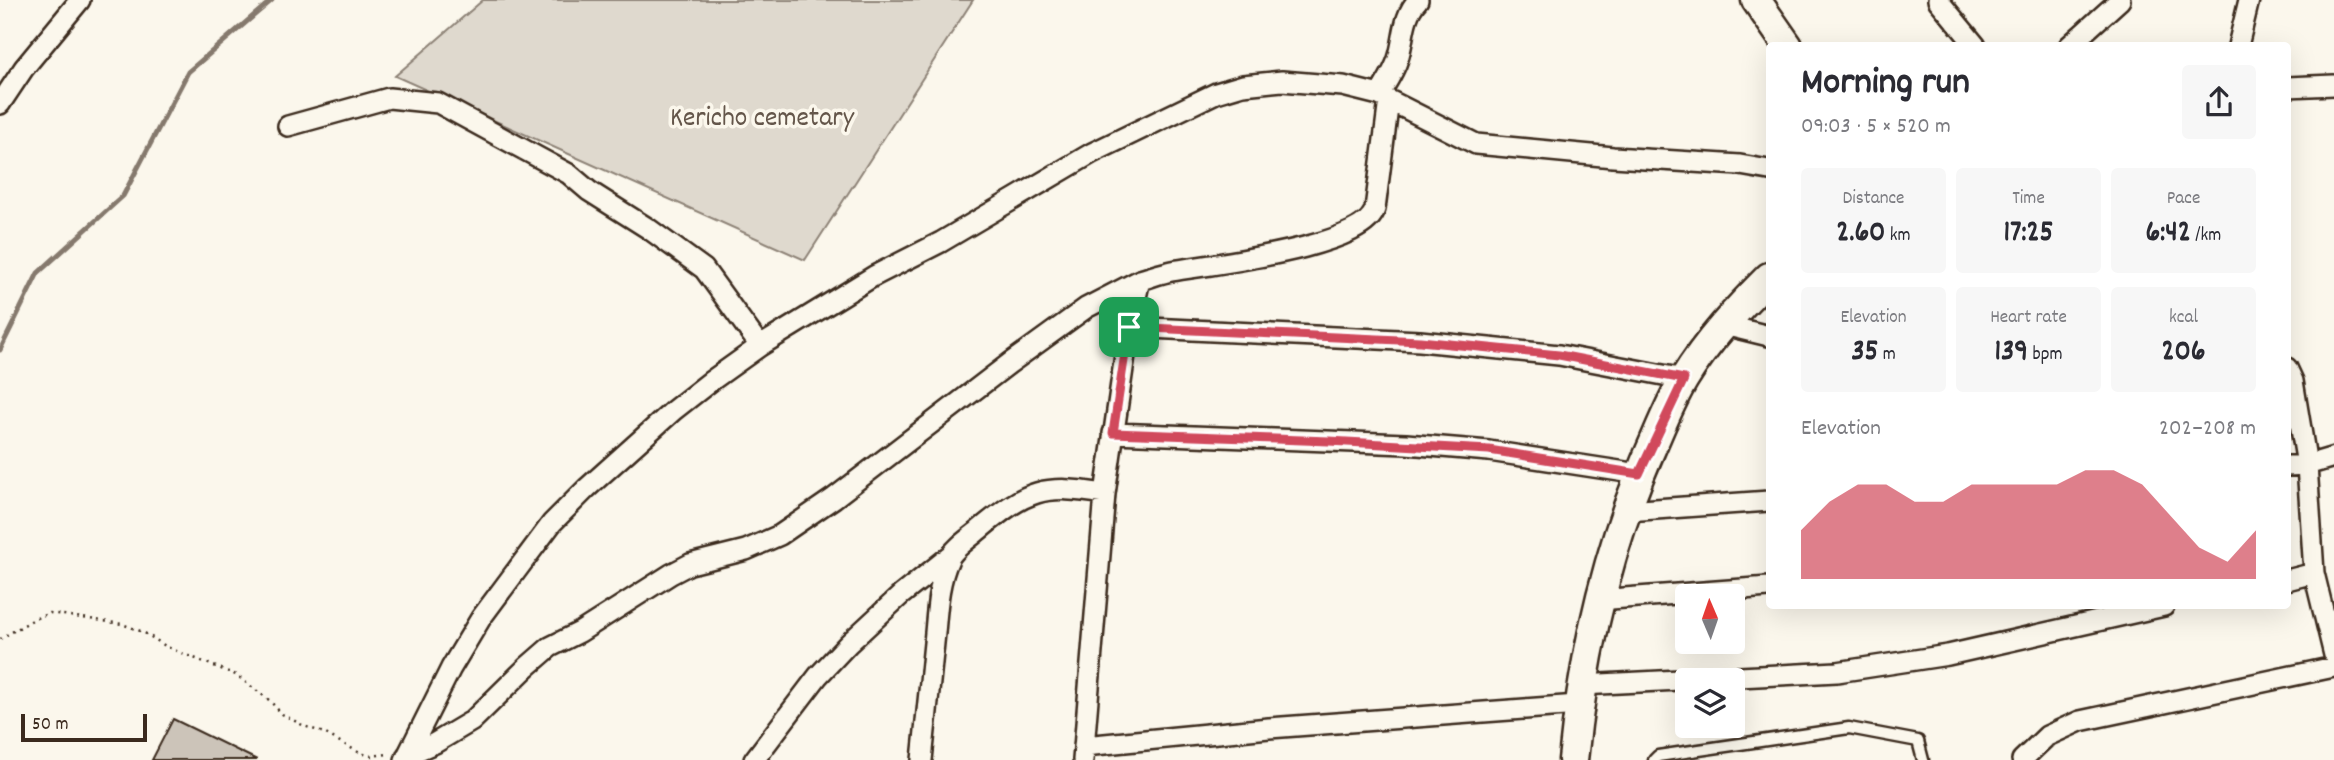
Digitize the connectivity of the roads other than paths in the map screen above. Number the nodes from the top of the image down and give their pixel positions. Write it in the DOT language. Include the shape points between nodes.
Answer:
graph roads {
  1 [pos="80,0"];
  2 [pos="1418,0"];
  3 [pos="1756,0"];
  4 [pos="1938,0"];
  5 [pos="2120,0"];
  6 [pos="2249,0"];
  7 [pos="1785,42"];
  8 [pos="1973,42"];
  9 [pos="2073,42"];
  10 [pos="2239,42"];
  11 [pos="2334,85"];
  12 [pos="2291,87"];
  13 [pos="1384,97"];
  14 [pos="0,104"];
  15 [pos="288,125"];
  16 [pos="1766,169"];
  17 [pos="1140,280"];
  18 [pos="1766,280"];
  19 [pos="1724,325"];
  20 [pos="1129,327"];
  21 [pos="1766,335"];
  22 [pos="760,346"];
  23 [pos="2291,377"];
  24 [pos="1684,379"];
  25 [pos="1113,433"];
  26 [pos="2334,457"];
  27 [pos="2291,466"];
  28 [pos="2307,466"];
  29 [pos="1639,474"];
  30 [pos="1105,494"];
  31 [pos="1766,501"];
  32 [pos="1627,510"];
  33 [pos="950,556"];
  34 [pos="2314,573"];
  35 [pos="2291,579"];
  36 [pos="1766,587"];
  37 [pos="1598,600"];
  38 [pos="2151,609"];
  39 [pos="2334,655"];
  40 [pos="2334,667"];
  41 [pos="1579,695"];
  42 [pos="778,729"];
  43 [pos="1084,753"];
  44 [pos="406,758"];
  45 [pos="754,760"];
  46 [pos="774,760"];
  47 [pos="922,760"];
  48 [pos="1573,760"];
  49 [pos="1654,760"];
  50 [pos="1923,760"];
  51 [pos="2022,760"];
  1 -- 14 [label="street"];
  2 -- 13 [label="street" via="1405,23 1399,59"];
  3 -- 7 [label="street"];
  4 -- 8 [label="street"];
  5 -- 9 [label="street"];
  6 -- 10 [label="street"];
  11 -- 12 [label="street"];
  13 -- 16 [label="street" via="1476,144"];
  13 -- 17 [label="street" via="1375,209 1367,223 1286,253"];
  13 -- 22 [label="street" via="1343,86 1282,81 1216,93 1092,153"];
  15 -- 22 [label="street" via="388,98 438,103 569,174 705,269"];
  17 -- 20 [label="street"];
  17 -- 44 [label="street" via="1086,308 780,535 746,550 690,564 662,579 550,647 472,721"];
  18 -- 19 [label="street"];
  19 -- 21 [label="street"];
  19 -- 24 [label="street"];
  20 -- 24 [label="street" via="1420,341 1559,355"];
  20 -- 25 [label="street"];
  22 -- 44 [label="street" via="674,410 552,523 481,618"];
  23 -- 28 [label="street"];
  24 -- 29 [label="street"];
  25 -- 29 [label="street" via="1489,450"];
  25 -- 30 [label="street"];
  26 -- 28 [label="street"];
  27 -- 28 [label="street"];
  28 -- 34 [label="street"];
  29 -- 32 [label="street"];
  30 -- 33 [label="street" via="1068,488 1030,495 1001,512"];
  30 -- 43 [label="street"];
  31 -- 32 [label="street"];
  32 -- 37 [label="street"];
  33 -- 42 [label="street" via="848,645"];
  33 -- 47 [label="street" via="938,603"];
  34 -- 35 [label="street"];
  34 -- 39 [label="street"];
  36 -- 37 [label="street"];
  37 -- 41 [label="street"];
  38 -- 41 [label="street" via="1948,655 1837,672"];
  40 -- 51 [label="street" via="2080,720 2047,736"];
  41 -- 43 [label="street"];
  41 -- 48 [label="street"];
  42 -- 45 [label="street"];
  42 -- 46 [label="street"];
  49 -- 50 [label="lane" via="1849,728 1918,741"];
}
